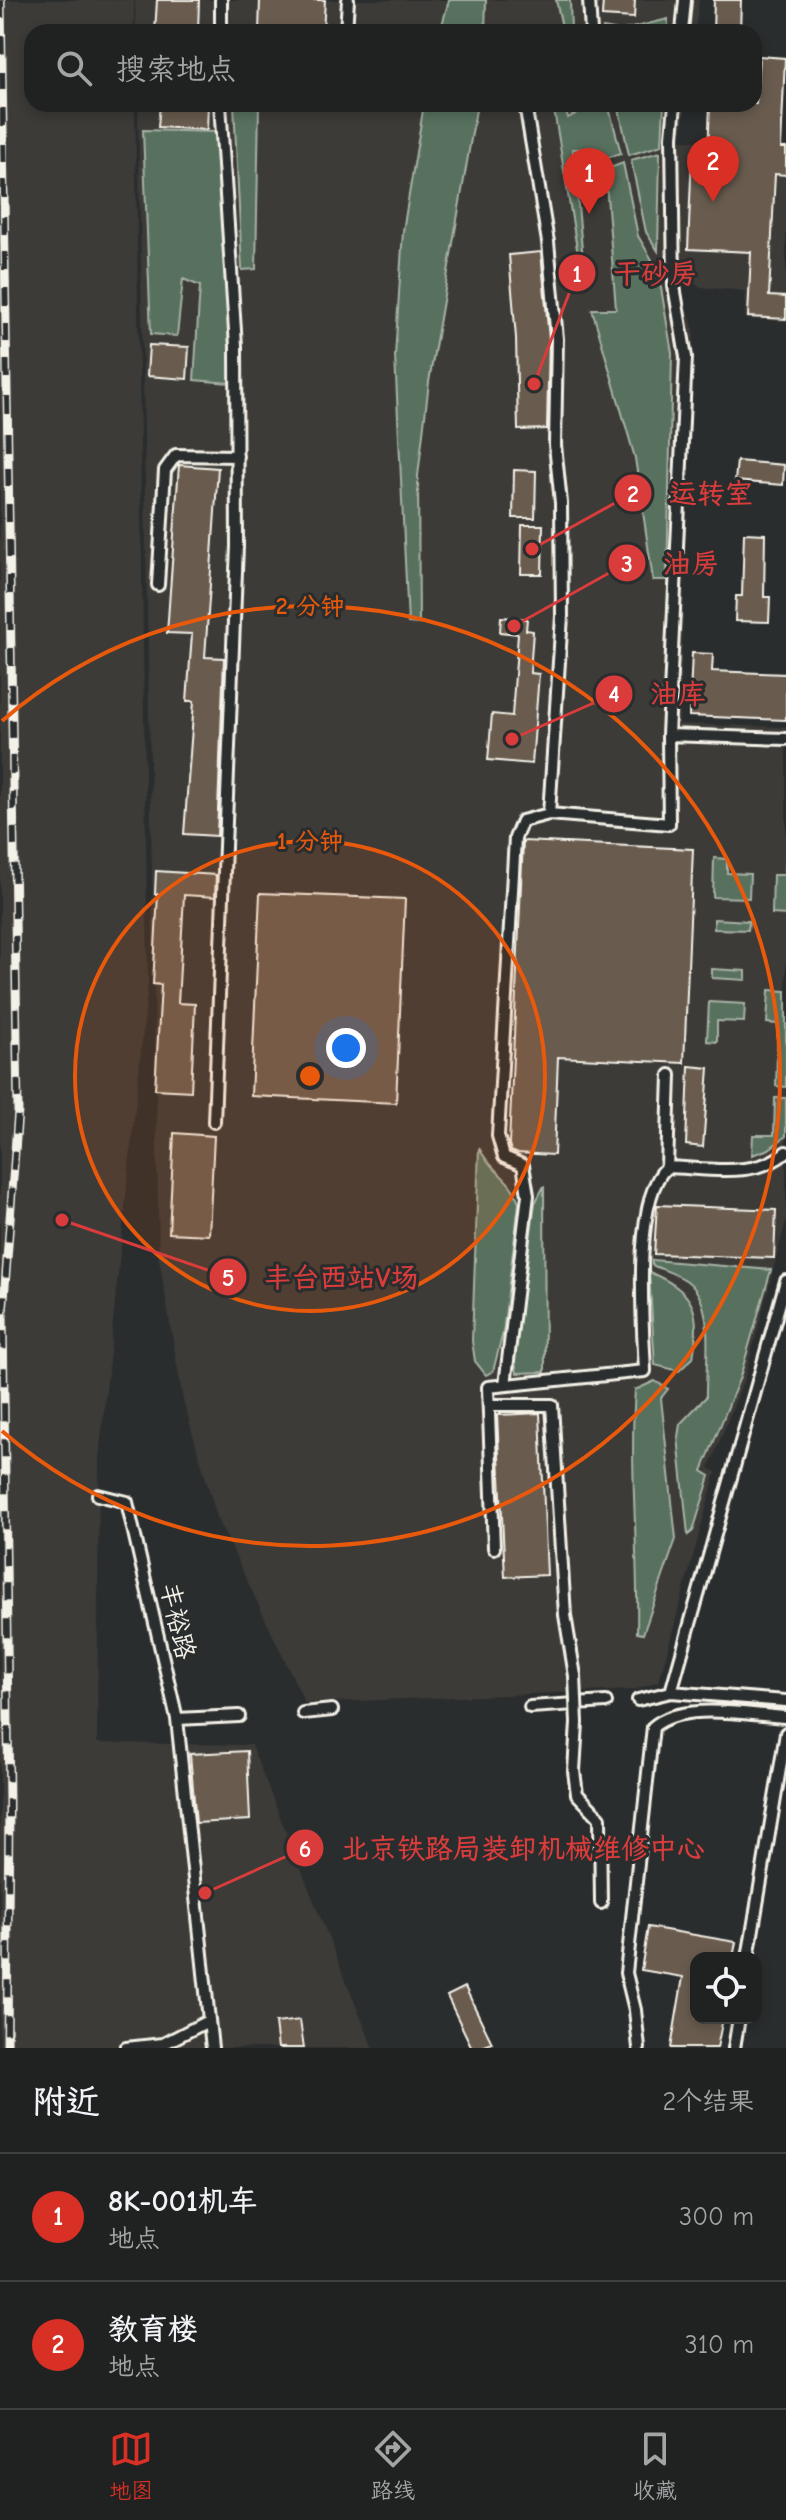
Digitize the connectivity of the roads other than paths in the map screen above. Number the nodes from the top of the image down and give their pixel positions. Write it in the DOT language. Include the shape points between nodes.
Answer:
graph roads {
  1 [pos="221,0"];
  2 [pos="348,0"];
  3 [pos="589,0"];
  4 [pos="685,0"];
  5 [pos="221,24"];
  6 [pos="346,24"];
  7 [pos="590,24"];
  8 [pos="683,24"];
  9 [pos="221,112"];
  10 [pos="526,112"];
  11 [pos="674,112"];
  12 [pos="237,456"];
  13 [pos="158,585"];
  14 [pos="668,735"];
  15 [pos="786,739"];
  16 [pos="549,814"];
  17 [pos="670,1075"];
  18 [pos="214,1122"];
  19 [pos="786,1152"];
  20 [pos="667,1167"];
  21 [pos="786,1281"];
  22 [pos="505,1385"];
  23 [pos="489,1405"];
  24 [pos="98,1495"];
  25 [pos="494,1548"];
  26 [pos="671,1692"];
  27 [pos="638,1700"];
  28 [pos="786,1701"];
  29 [pos="606,1702"];
  30 [pos="530,1707"];
  31 [pos="332,1710"];
  32 [pos="303,1713"];
  33 [pos="239,1716"];
  34 [pos="786,1717"];
  35 [pos="177,1719"];
  36 [pos="786,1733"];
  37 [pos="601,1903"];
  38 [pos="749,1952"];
  39 [pos="208,2021"];
  40 [pos="738,2024"];
  41 [pos="126,2048"];
  42 [pos="212,2048"];
  43 [pos="639,2048"];
  44 [pos="734,2048"];
  1 -- 5 [label="lane"];
  2 -- 6 [label="lane"];
  3 -- 7 [label="lane"];
  4 -- 8 [label="lane"];
  9 -- 12 [label="lane" via="236,346"];
  10 -- 16 [label="lane" via="548,242 557,339 562,616"];
  11 -- 14 [label="lane" via="674,286 686,357"];
  12 -- 13 [label="lane" via="176,455 165,470"];
  12 -- 18 [label="lane"];
  14 -- 15 [label="lane"];
  14 -- 16 [label="lane" via="669,824"];
  16 -- 22 [label="lane" via="522,821 515,838 498,1136 504,1157 523,1165 528,1195"];
  17 -- 20 [label="lane"];
  19 -- 20 [label="lane" via="754,1169"];
  20 -- 22 [label="lane" via="655,1178 641,1264 645,1371"];
  21 -- 26 [label="lane"];
  22 -- 23 [label="lane" via="488,1387"];
  23 -- 25 [label="lane"];
  23 -- 37 [label="lane, bridge" via="552,1405 565,1615 575,1676 574,1771 577,1794 600,1818"];
  24 -- 35 [label="lane, 丰裕路" via="127,1502"];
  26 -- 27 [label="lane"];
  26 -- 28 [label="lane"];
  29 -- 30 [label="lane"];
  31 -- 32 [label="lane"];
  33 -- 35 [label="lane"];
  34 -- 43 [label="lane" via="684,1711 653,1727 626,1973"];
  35 -- 39 [label="lane"];
  36 -- 38 [label="lane"];
  39 -- 41 [label="lane" via="163,2044"];
  39 -- 42 [label="lane"];
  40 -- 44 [label="lane"];
}
